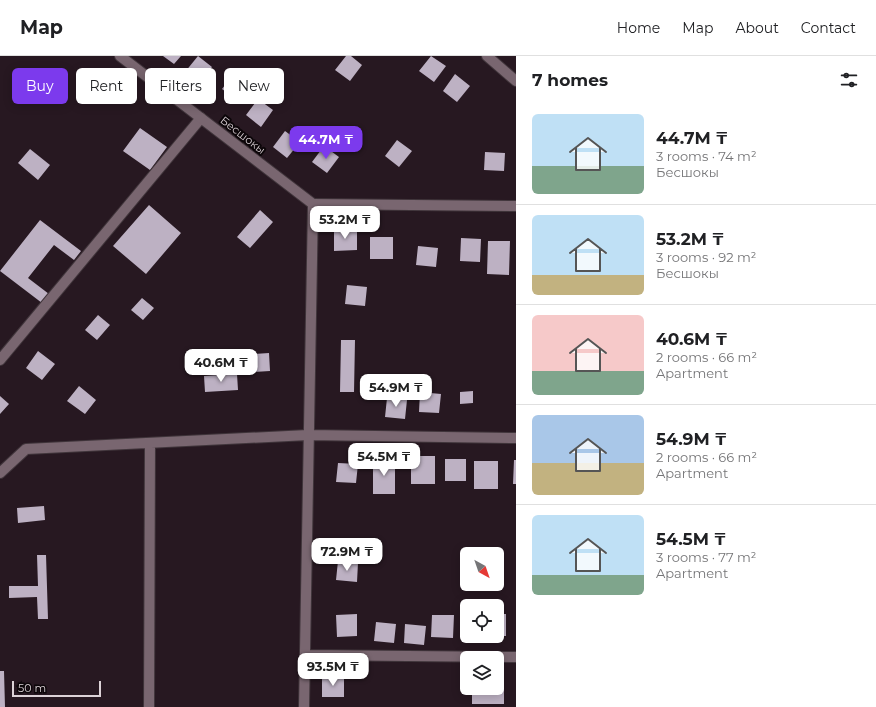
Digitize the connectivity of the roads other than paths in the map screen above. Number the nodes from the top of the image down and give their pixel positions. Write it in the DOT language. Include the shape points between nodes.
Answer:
graph roads {
  1 [pos="120,56"];
  2 [pos="487,56"];
  3 [pos="516,81"];
  4 [pos="201,118"];
  5 [pos="313,204"];
  6 [pos="516,206"];
  7 [pos="0,360"];
  8 [pos="308,435"];
  9 [pos="516,438"];
  10 [pos="150,443"];
  11 [pos="0,472"];
  12 [pos="305,655"];
  13 [pos="516,657"];
  14 [pos="149,707"];
  15 [pos="304,707"];
  1 -- 4 [label="street, Бесшокы"];
  2 -- 3 [label="street"];
  4 -- 5 [label="street, Бесшокы"];
  4 -- 7 [label="street"];
  5 -- 6 [label="street"];
  5 -- 8 [label="street"];
  8 -- 9 [label="street"];
  8 -- 10 [label="street"];
  8 -- 12 [label="street"];
  10 -- 11 [label="street" via="26,449"];
  10 -- 14 [label="street"];
  12 -- 13 [label="street"];
  12 -- 15 [label="street"];
}
